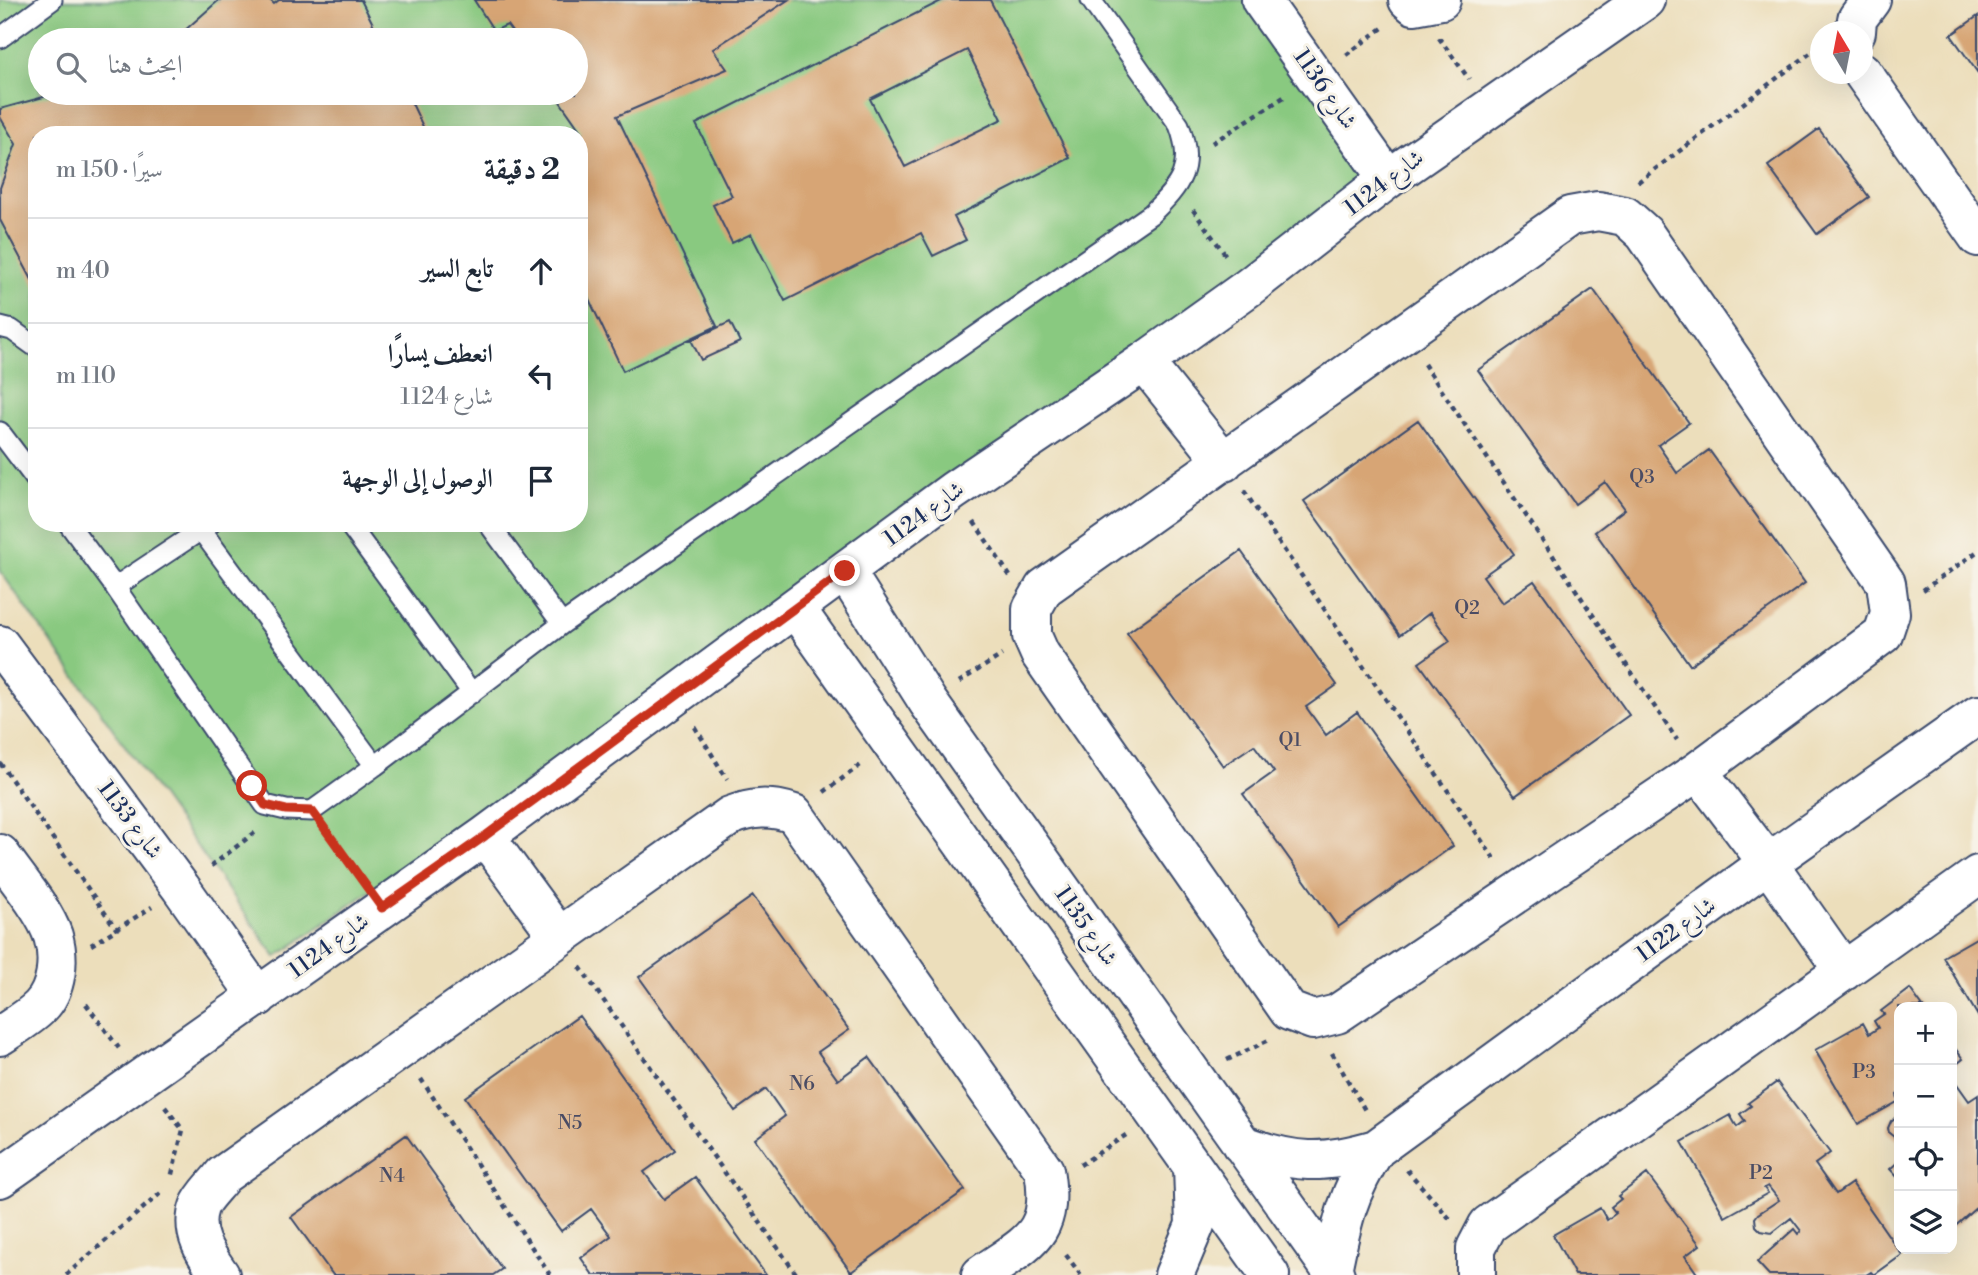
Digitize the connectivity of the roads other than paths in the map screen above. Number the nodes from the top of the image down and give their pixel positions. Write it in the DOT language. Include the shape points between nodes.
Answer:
graph roads {
  1 [pos="52,0"];
  2 [pos="1091,0"];
  3 [pos="1261,0"];
  4 [pos="1645,0"];
  5 [pos="1871,0"];
  6 [pos="1857,21"];
  7 [pos="0,38"];
  8 [pos="1871,84"];
  9 [pos="1388,178"];
  10 [pos="1978,237"];
  11 [pos="0,327"];
  12 [pos="28,341"];
  13 [pos="1144,362"];
  14 [pos="0,432"];
  15 [pos="28,455"];
  16 [pos="1224,462"];
  17 [pos="75,532"];
  18 [pos="198,532"];
  19 [pos="210,532"];
  20 [pos="355,532"];
  21 [pos="495,532"];
  22 [pos="845,571"];
  23 [pos="115,587"];
  24 [pos="796,609"];
  25 [pos="562,624"];
  26 [pos="0,645"];
  27 [pos="472,693"];
  28 [pos="13,694"];
  29 [pos="1978,715"];
  30 [pos="375,766"];
  31 [pos="1698,771"];
  32 [pos="485,836"];
  33 [pos="0,854"];
  34 [pos="1768,863"];
  35 [pos="1978,875"];
  36 [pos="559,937"];
  37 [pos="1844,971"];
  38 [pos="258,997"];
  39 [pos="0,1036"];
  40 [pos="1241,1144"];
  41 [pos="1376,1149"];
  42 [pos="1193,1167"];
  43 [pos="0,1178"];
  44 [pos="1334,1273"];
  45 [pos="220,1275"];
  46 [pos="981,1275"];
  47 [pos="1174,1275"];
  48 [pos="1270,1275"];
  49 [pos="1476,1275"];
  1 -- 7 [label="lane"];
  2 -- 25 [label="lane" via="1179,125 1186,159 1177,187 1151,214"];
  3 -- 9 [label="street, شارع 1136"];
  4 -- 9 [label="street, شارع 1124"];
  5 -- 6 [label="street"];
  8 -- 10 [label="street"];
  9 -- 13 [label="street, شارع 1124"];
  11 -- 12 [label="lane"];
  13 -- 16 [label="street"];
  13 -- 22 [label="street, شارع 1124" via="953,491"];
  14 -- 15 [label="lane"];
  16 -- 31 [label="street" via="1044,588 1032,609 1032,636 1040,654 1289,1011 1313,1020 1337,1014"];
  16 -- 31 [label="street" via="1570,216 1598,211 1625,216 1644,233 1886,583 1890,613 1883,634"];
  17 -- 23 [label="lane"];
  18 -- 23 [label="lane"];
  19 -- 30 [label="lane"];
  20 -- 27 [label="lane"];
  21 -- 25 [label="lane"];
  22 -- 24 [label="street, شارع 1124"];
  22 -- 40 [label="street, شارع 1135" via="928,702"];
  23 -- 30 [label="lane" via="265,805 312,811"];
  24 -- 32 [label="street, شارع 1124"];
  24 -- 42 [label="street"];
  25 -- 27 [label="lane"];
  26 -- 28 [label="street, شارع 1133"];
  27 -- 30 [label="lane"];
  28 -- 38 [label="street, شارع 1133" via="181,888"];
  29 -- 34 [label="street, شارع 1122"];
  31 -- 34 [label="street"];
  32 -- 36 [label="street"];
  32 -- 38 [label="street, شارع 1124"];
  33 -- 39 [label="street" via="53,937 56,965 52,990 40,1008"];
  34 -- 37 [label="street"];
  34 -- 41 [label="street, شارع 1122"];
  35 -- 37 [label="street"];
  36 -- 45 [label="street" via="223,1175 200,1205 196,1225 202,1250"];
  36 -- 46 [label="street" via="730,816 763,807 793,814 1044,1170 1046,1202 1039,1230"];
  37 -- 49 [label="street" via="1488,1225 1476,1248"];
  38 -- 43 [label="street, شارع 1124"];
  40 -- 41 [label="street, شارع 1122" via="1276,1157 1313,1161"];
  40 -- 44 [label="street, شارع 1135"];
  41 -- 44 [label="street, شارع 1122" via="1347,1203"];
  42 -- 47 [label="street" via="1195,1226"];
  42 -- 48 [label="street"];
}
